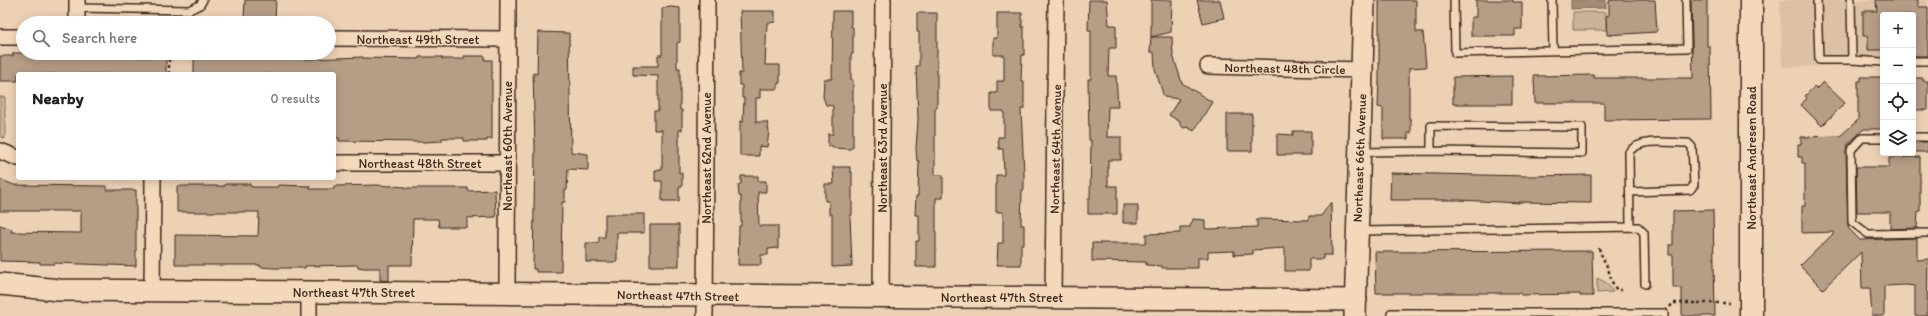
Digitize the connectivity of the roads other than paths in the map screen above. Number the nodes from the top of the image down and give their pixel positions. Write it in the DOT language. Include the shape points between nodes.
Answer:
graph roads {
  1 [pos="203,0"];
  2 [pos="508,0"];
  3 [pos="707,0"];
  4 [pos="883,0"];
  5 [pos="1056,0"];
  6 [pos="1364,0"];
  7 [pos="1454,0"];
  8 [pos="1552,0"];
  9 [pos="1686,0"];
  10 [pos="1751,0"];
  11 [pos="1817,0"];
  12 [pos="1851,0"];
  13 [pos="77,4"];
  14 [pos="77,16"];
  15 [pos="0,37"];
  16 [pos="16,37"];
  17 [pos="336,38"];
  18 [pos="508,39"];
  19 [pos="1553,51"];
  20 [pos="1852,60"];
  21 [pos="1916,61"];
  22 [pos="1928,61"];
  23 [pos="1880,62"];
  24 [pos="1208,66"];
  25 [pos="1363,70"];
  26 [pos="1916,137"];
  27 [pos="1928,137"];
  28 [pos="1880,138"];
  29 [pos="0,151"];
  30 [pos="1359,152"];
  31 [pos="1431,152"];
  32 [pos="16,157"];
  33 [pos="336,163"];
  34 [pos="507,163"];
  35 [pos="153,180"];
  36 [pos="1630,192"];
  37 [pos="1630,226"];
  38 [pos="1357,231"];
  39 [pos="1928,233"];
  40 [pos="0,284"];
  41 [pos="1645,284"];
  42 [pos="152,291"];
  43 [pos="309,292"];
  44 [pos="507,292"];
  45 [pos="706,295"];
  46 [pos="881,297"];
  47 [pos="1053,297"];
  48 [pos="1355,308"];
  49 [pos="1583,315"];
  50 [pos="1664,315"];
  51 [pos="309,316"];
  52 [pos="706,316"];
  53 [pos="1391,316"];
  54 [pos="1751,316"];
  1 -- 13 [label="lane" via="200,5 189,10"];
  2 -- 18 [label="street, Northeast 60th Avenue"];
  3 -- 45 [label="street, Northeast 62nd Avenue"];
  4 -- 46 [label="street, Northeast 63rd Avenue"];
  5 -- 47 [label="street, Northeast 64th Avenue"];
  6 -- 25 [label="street, Northeast 66th Avenue"];
  7 -- 19 [label="lane" via="1455,53"];
  8 -- 19 [label="lane"];
  9 -- 19 [label="lane" via="1687,48"];
  10 -- 54 [label="main road, Northeast Andresen Road"];
  11 -- 20 [label="lane" via="1819,60"];
  12 -- 20 [label="lane"];
  13 -- 14 [label="street"];
  15 -- 16 [label="street"];
  17 -- 18 [label="street, Northeast 49th Street"];
  18 -- 34 [label="street, Northeast 60th Avenue"];
  20 -- 23 [label="lane"];
  21 -- 22 [label="lane"];
  24 -- 25 [label="street, Northeast 48th Circle"];
  25 -- 30 [label="street, Northeast 66th Avenue"];
  26 -- 27 [label="lane"];
  28 -- 39 [label="lane" via="1862,138 1851,150 1852,222 1868,234"];
  29 -- 32 [label="street"];
  30 -- 31 [label="lane"];
  30 -- 38 [label="street, Northeast 66th Avenue"];
  31 -- 31 [label="lane" via="1431,126 1582,127 1582,153"];
  33 -- 34 [label="street, Northeast 48th Street"];
  34 -- 44 [label="street, Northeast 60th Avenue"];
  35 -- 42 [label="street"];
  36 -- 36 [label="lane" via="1629,152 1633,146 1646,143 1688,144 1692,147 1694,185 1690,190"];
  36 -- 37 [label="lane"];
  37 -- 38 [label="lane"];
  37 -- 41 [label="lane" via="1638,227 1644,233"];
  38 -- 48 [label="street, Northeast 66th Avenue"];
  40 -- 42 [label="street, Northeast 47th Street" via="59,290"];
  42 -- 43 [label="street, Northeast 47th Street"];
  43 -- 44 [label="street, Northeast 47th Street"];
  43 -- 51 [label="street"];
  44 -- 45 [label="street, Northeast 47th Street"];
  45 -- 46 [label="street, Northeast 47th Street"];
  45 -- 52 [label="street, Northeast 62nd Avenue"];
  46 -- 47 [label="street, Northeast 47th Street"];
  47 -- 48 [label="street, Northeast 47th Street"];
  49 -- 50 [label="lane"];
  49 -- 53 [label="lane" via="1391,313"];
}
